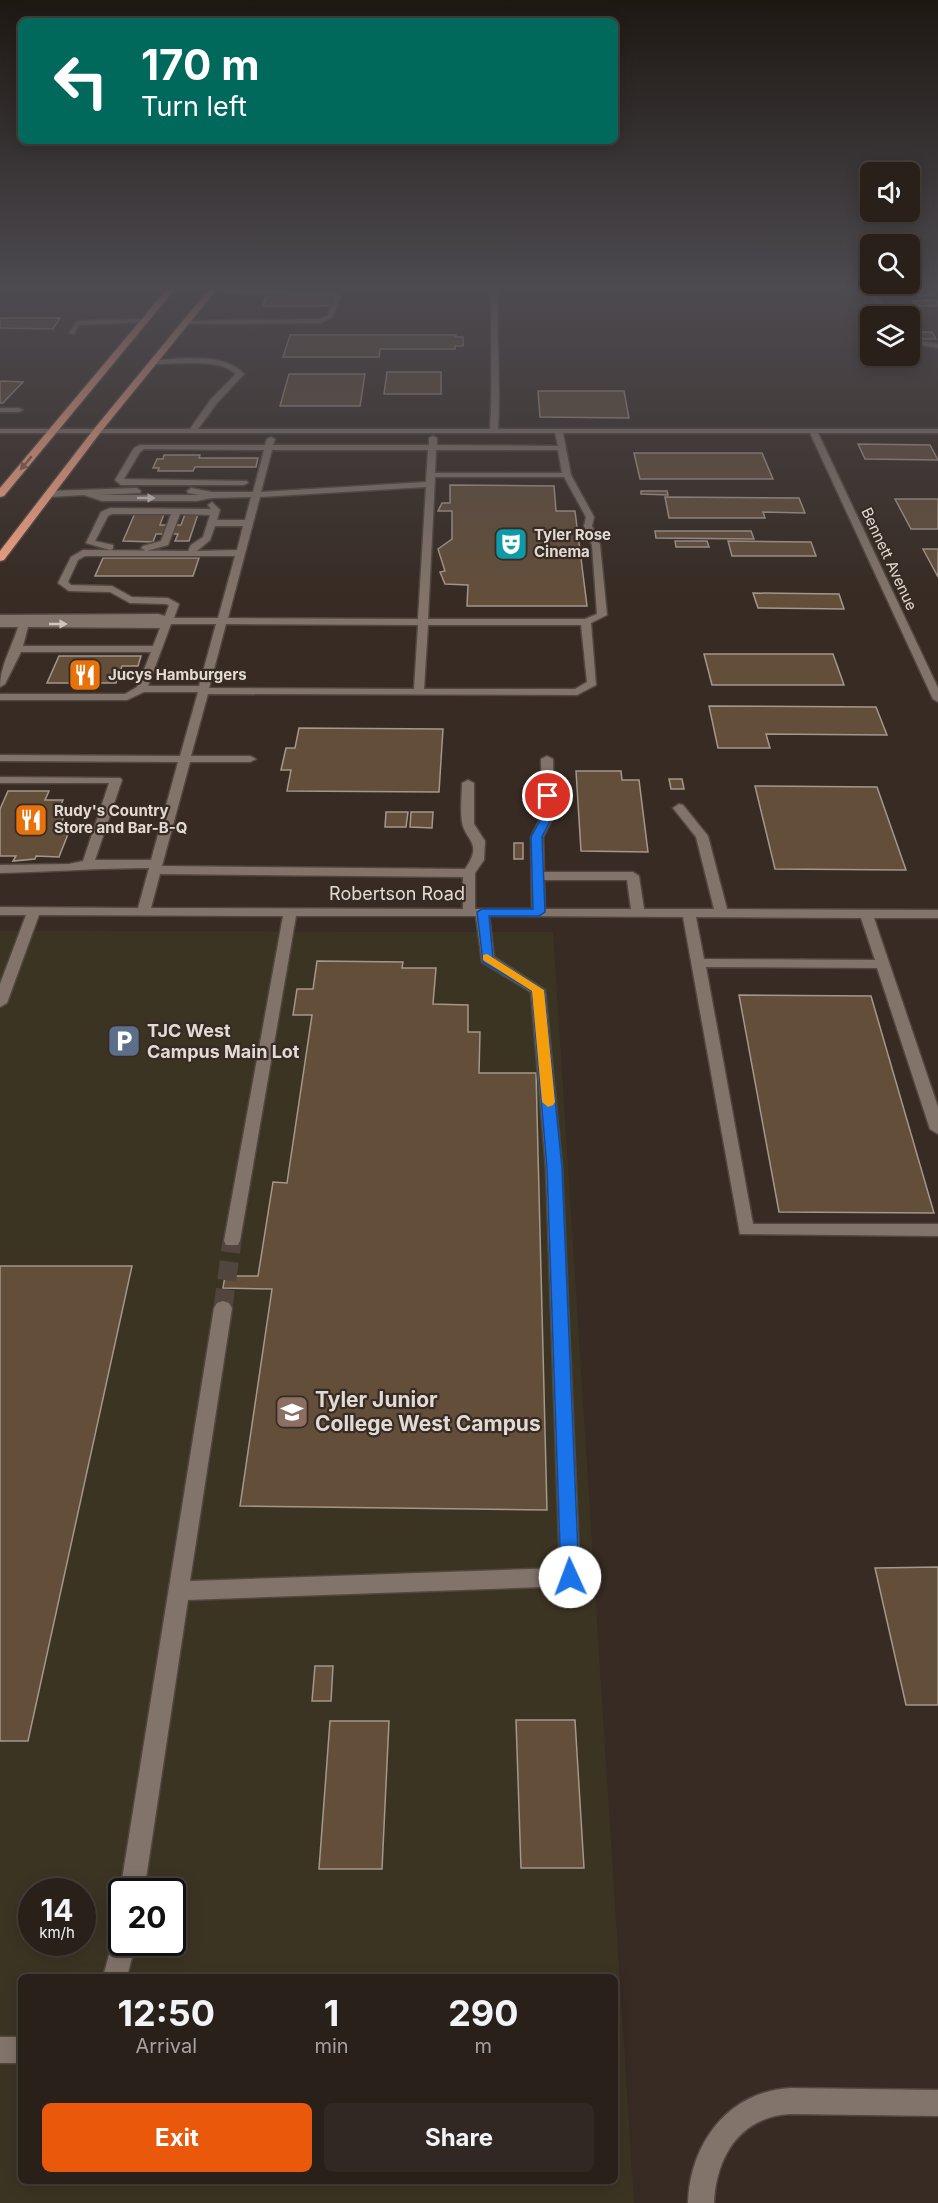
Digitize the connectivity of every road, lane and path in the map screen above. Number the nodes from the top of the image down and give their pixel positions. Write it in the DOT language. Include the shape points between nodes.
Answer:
graph roads {
  1 [pos="86,392"];
  2 [pos="130,392"];
  3 [pos="223,392"];
  4 [pos="496,392"];
  5 [pos="0,410"];
  6 [pos="19,410"];
  7 [pos="0,431"];
  8 [pos="97,431"];
  9 [pos="192,431"];
  10 [pos="434,431"];
  11 [pos="938,431"];
  12 [pos="53,432"];
  13 [pos="273,432"];
  14 [pos="494,432"];
  15 [pos="559,432"];
  16 [pos="813,432"];
  17 [pos="269,448"];
  18 [pos="432,448"];
  19 [pos="562,448"];
  20 [pos="567,475"];
  21 [pos="430,479"];
  22 [pos="221,483"];
  23 [pos="244,483"];
  24 [pos="0,494"];
  25 [pos="48,494"];
  26 [pos="214,495"];
  27 [pos="256,495"];
  28 [pos="177,511"];
  29 [pos="215,512"];
  30 [pos="212,523"];
  31 [pos="248,523"];
  32 [pos="240,553"];
  33 [pos="191,554"];
  34 [pos="0,558"];
  35 [pos="0,618"];
  36 [pos="170,621"];
  37 [pos="221,621"];
  38 [pos="422,621"];
  39 [pos="586,622"];
  40 [pos="0,624"];
  41 [pos="24,624"];
  42 [pos="17,648"];
  43 [pos="156,649"];
  44 [pos="0,684"];
  45 [pos="142,689"];
  46 [pos="202,690"];
  47 [pos="419,692"];
  48 [pos="0,697"];
  49 [pos="938,699"];
  50 [pos="0,758"];
  51 [pos="123,759"];
  52 [pos="184,759"];
  53 [pos="250,759"];
  54 [pos="547,759"];
  55 [pos="0,780"];
  56 [pos="116,780"];
  57 [pos="468,783"];
  58 [pos="679,808"];
  59 [pos="0,862"];
  60 [pos="88,864"];
  61 [pos="155,867"];
  62 [pos="0,868"];
  63 [pos="69,868"];
  64 [pos="469,873"];
  65 [pos="537,876"];
  66 [pos="0,911"];
  67 [pos="34,911"];
  68 [pos="144,911"];
  69 [pos="290,912"];
  70 [pos="476,912"];
  71 [pos="539,912"];
  72 [pos="638,912"];
  73 [pos="689,913"];
  74 [pos="721,913"];
  75 [pos="866,914"];
  76 [pos="938,914"];
  77 [pos="699,963"];
  78 [pos="884,964"];
  79 [pos="0,1003"];
  80 [pos="938,1129"];
  81 [pos="938,1230"];
  82 [pos="232,1241"];
  83 [pos="223,1308"];
  84 [pos="179,1591"];
  85 [pos="134,1878"];
  86 [pos="122,1956"];
  87 [pos="116,1974"];
  88 [pos="0,2050"];
  89 [pos="18,2050"];
  90 [pos="938,2103"];
  91 [pos="701,2203"];
  1 -- 12 [label="highway"];
  2 -- 8 [label="highway"];
  3 -- 9 [label="street"];
  4 -- 14 [label="street"];
  5 -- 6 [label="street"];
  7 -- 12 [label="street"];
  8 -- 9 [label="street"];
  8 -- 12 [label="street"];
  8 -- 25 [label="highway"];
  9 -- 13 [label="street"];
  10 -- 13 [label="street"];
  10 -- 14 [label="street"];
  10 -- 18 [label="street"];
  11 -- 16 [label="street"];
  12 -- 24 [label="highway, one-way"];
  13 -- 17 [label="street"];
  14 -- 15 [label="street"];
  15 -- 16 [label="street"];
  15 -- 19 [label="street"];
  16 -- 49 [label="street, Bennett Avenue"];
  17 -- 18 [label="street"];
  17 -- 22 [label="street" via="143,447 136,450 119,480"];
  17 -- 27 [label="street"];
  18 -- 19 [label="street"];
  18 -- 21 [label="street"];
  19 -- 20 [label="street"];
  20 -- 21 [label="street"];
  20 -- 39 [label="street" via="590,518 588,526 596,546 602,615"];
  21 -- 27 [label="street" via="301,494"];
  21 -- 38 [label="street"];
  22 -- 23 [label="street"];
  22 -- 26 [label="street"];
  25 -- 26 [label="street" via="102,498"];
  25 -- 34 [label="highway"];
  26 -- 27 [label="street"];
  26 -- 29 [label="street" via="211,505"];
  27 -- 31 [label="street"];
  28 -- 28 [label="street" via="110,511 104,514 90,543 158,546 165,543"];
  28 -- 29 [label="street"];
  29 -- 30 [label="street"];
  30 -- 31 [label="street"];
  30 -- 33 [label="street" via="207,538"];
  31 -- 32 [label="street"];
  32 -- 33 [label="street"];
  32 -- 37 [label="street"];
  33 -- 36 [label="street" via="84,553 74,559 63,583 69,588 112,589 130,600 168,601 174,604"];
  35 -- 36 [label="street" via="158,617"];
  36 -- 37 [label="street"];
  41 -- 36 [label="street, one-way" via="159,625"];
  36 -- 43 [label="street"];
  37 -- 38 [label="street"];
  37 -- 46 [label="street"];
  38 -- 39 [label="street"];
  38 -- 47 [label="street"];
  39 -- 47 [label="street" via="592,683 577,692"];
  40 -- 41 [label="street"];
  41 -- 42 [label="street"];
  42 -- 43 [label="street"];
  42 -- 44 [label="street"];
  43 -- 45 [label="street"];
  45 -- 46 [label="street"];
  45 -- 48 [label="street" via="127,697"];
  46 -- 47 [label="street"];
  46 -- 52 [label="street"];
  50 -- 51 [label="street"];
  51 -- 52 [label="street"];
  51 -- 56 [label="street"];
  52 -- 53 [label="street"];
  52 -- 61 [label="street"];
  54 -- 65 [label="street" via="548,815 537,837"];
  55 -- 56 [label="street"];
  56 -- 60 [label="street"];
  57 -- 64 [label="street" via="468,824 478,842 478,860"];
  58 -- 74 [label="street" via="702,836"];
  59 -- 63 [label="street" via="46,862"];
  60 -- 61 [label="street"];
  60 -- 63 [label="street"];
  61 -- 64 [label="street"];
  61 -- 68 [label="street"];
  62 -- 63 [label="street"];
  64 -- 70 [label="street"];
  65 -- 71 [label="street"];
  65 -- 72 [label="street" via="633,876"];
  66 -- 67 [label="street, Robertson Road"];
  67 -- 68 [label="street, Robertson Road"];
  67 -- 79 [label="street"];
  68 -- 69 [label="street, Robertson Road"];
  69 -- 70 [label="street, Robertson Road"];
  69 -- 82 [label="street"];
  70 -- 71 [label="street, Robertson Road"];
  70 -- 84 [label="street" via="487,959 538,990 554,1168 570,1577"];
  71 -- 72 [label="street, Robertson Road"];
  72 -- 73 [label="street, Robertson Road"];
  73 -- 74 [label="street, Robertson Road"];
  73 -- 77 [label="street"];
  74 -- 75 [label="street, Robertson Road"];
  75 -- 76 [label="street, Robertson Road"];
  75 -- 78 [label="street"];
  77 -- 78 [label="street"];
  77 -- 81 [label="street" via="746,1230"];
  78 -- 80 [label="street"];
  83 -- 84 [label="street"];
  84 -- 85 [label="street"];
  86 -- 87 [label="street"];
  88 -- 89 [label="street"];
  90 -- 91 [label="street" via="769,2104 744,2115 722,2133 700,2187"];
}
